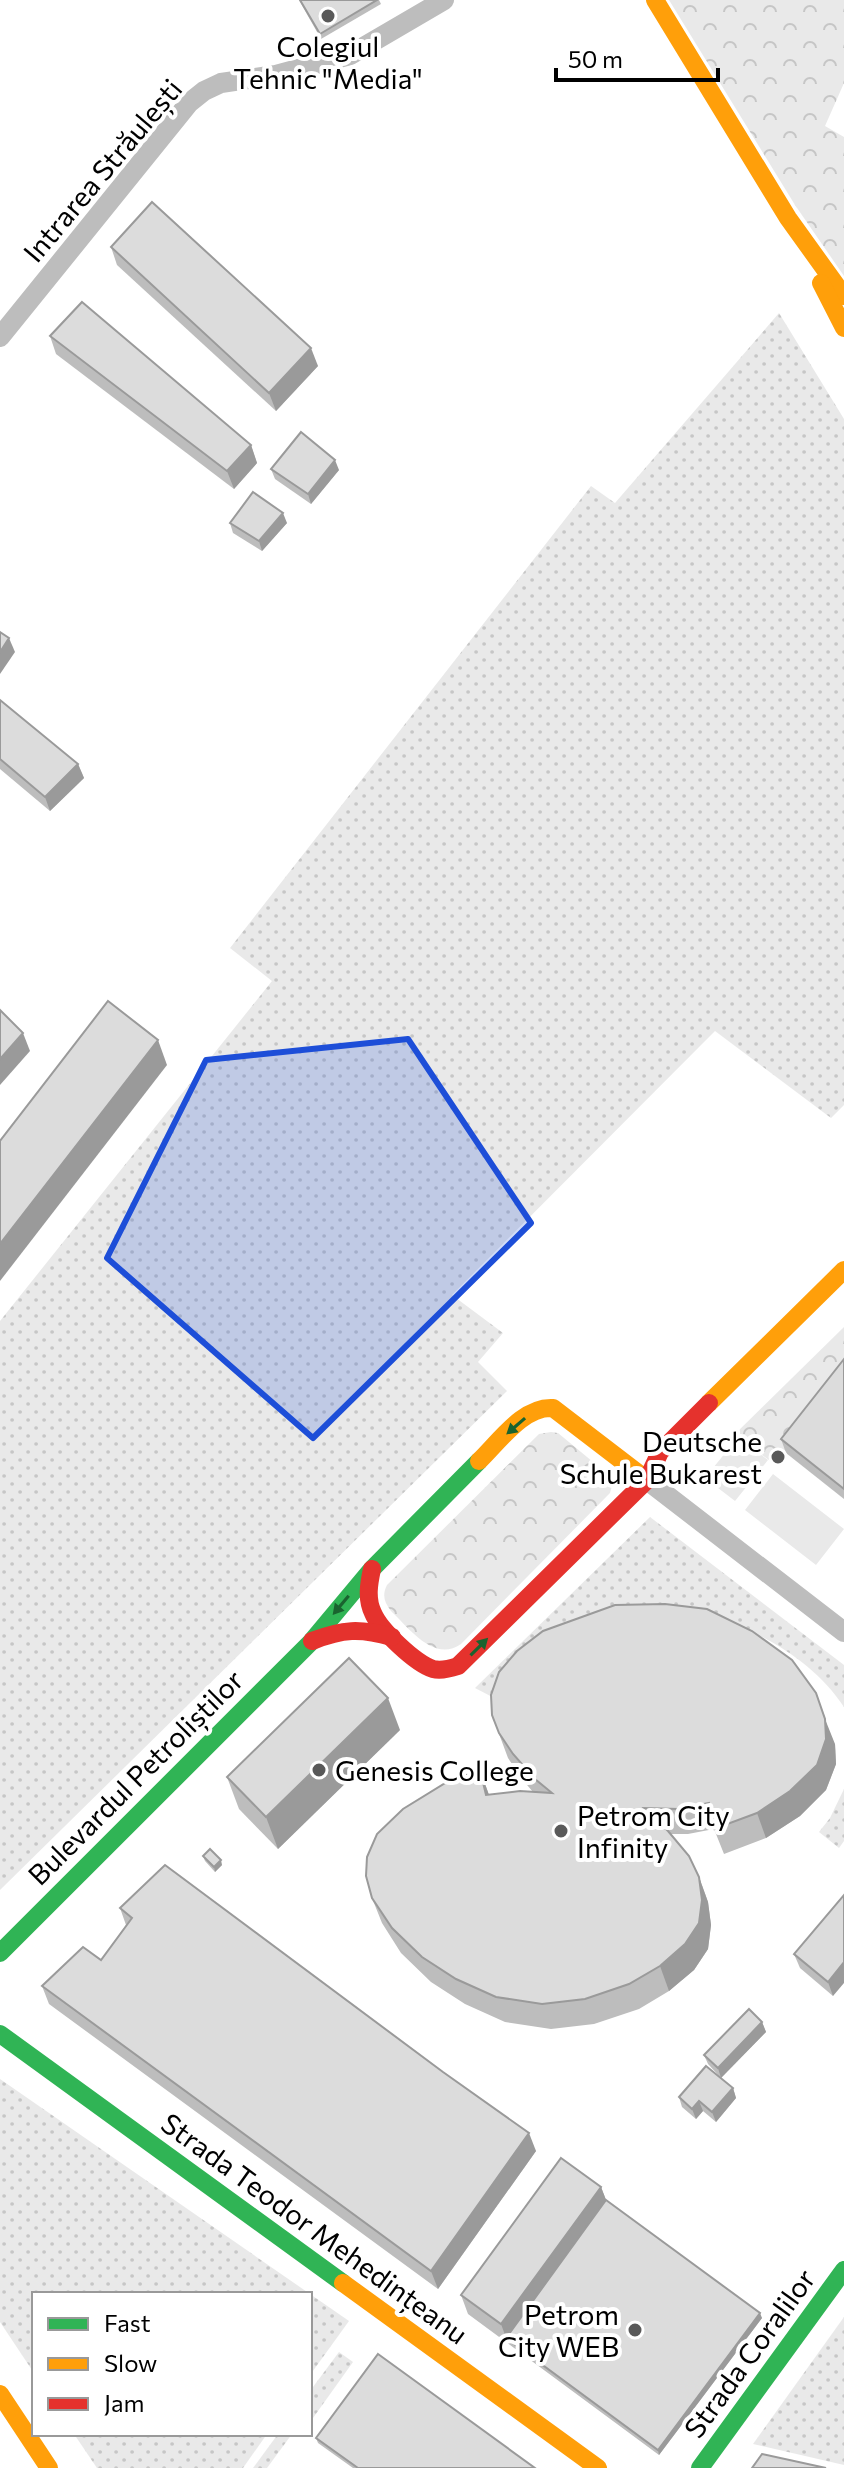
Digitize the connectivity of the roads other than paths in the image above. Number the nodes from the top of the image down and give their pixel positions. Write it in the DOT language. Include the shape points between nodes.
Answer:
graph roads {
  1 [pos="444,0"];
  2 [pos="655,0"];
  3 [pos="788,218"];
  4 [pos="844,296"];
  5 [pos="844,328"];
  6 [pos="0,337"];
  7 [pos="844,1270"];
  8 [pos="647,1480"];
  9 [pos="372,1569"];
  10 [pos="844,1632"];
  11 [pos="392,1637"];
  12 [pos="311,1642"];
  13 [pos="0,1953"];
  14 [pos="0,2034"];
  15 [pos="844,2270"];
  16 [pos="0,2394"];
  17 [pos="49,2468"];
  18 [pos="598,2468"];
  19 [pos="700,2468"];
  1 -- 6 [label="street, Intrarea Străulești" via="350,55 204,91"];
  2 -- 3 [label="street"];
  3 -- 4 [label="street"];
  3 -- 5 [label="street"];
  7 -- 8 [label="street, Bulevardul Petroliștilor" via="660,1452"];
  8 -- 9 [label="street, Bulevardul Petroliștilor, one-way" via="544,1406 515,1425"];
  8 -- 10 [label="street"];
  11 -- 8 [label="street, Bulevardul Petroliștilor, one-way" via="431,1668 461,1664"];
  9 -- 11 [label="street, Bulevardul Petroliștilor" via="372,1612"];
  9 -- 12 [label="street, Bulevardul Petroliștilor, one-way"];
  11 -- 12 [label="street, Bulevardul Petroliștilor" via="358,1628"];
  12 -- 13 [label="street, Bulevardul Petroliștilor"];
  14 -- 18 [label="street, Strada Teodor Mehedințeanu"];
  15 -- 19 [label="street, Strada Coralilor"];
  16 -- 17 [label="street"];
}
